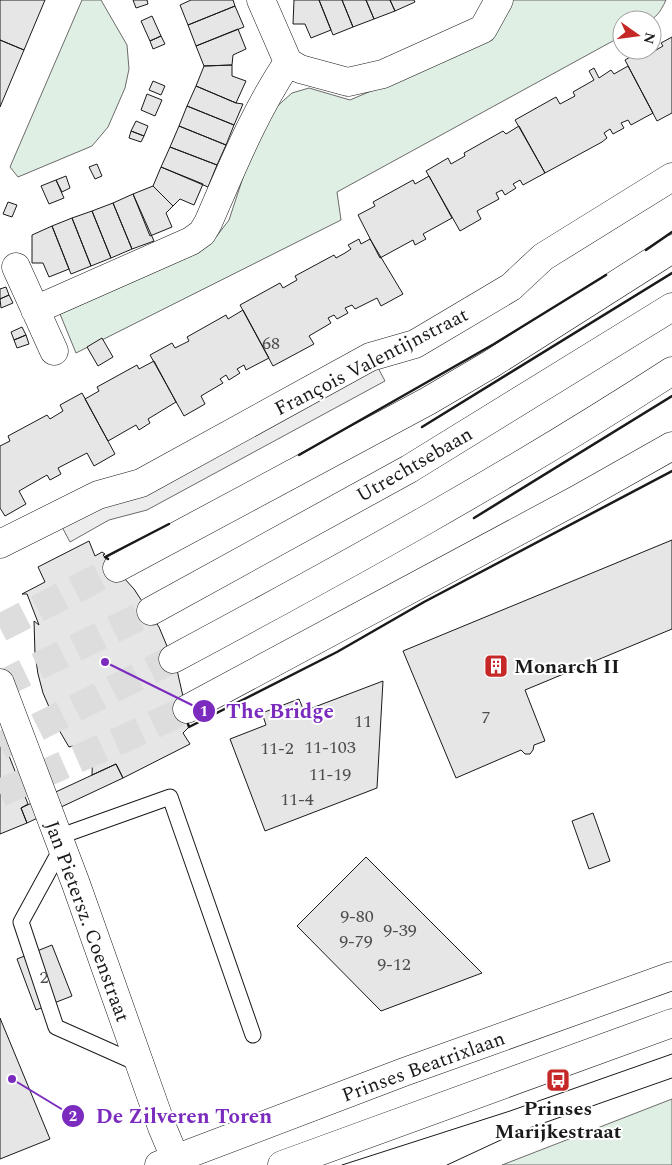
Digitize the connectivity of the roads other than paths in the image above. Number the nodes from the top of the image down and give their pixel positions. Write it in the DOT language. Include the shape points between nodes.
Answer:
graph roads {
  1 [pos="261,0"];
  2 [pos="499,0"];
  3 [pos="288,62"];
  4 [pos="672,178"];
  5 [pos="672,250"];
  6 [pos="16,267"];
  7 [pos="672,307"];
  8 [pos="35,310"];
  9 [pos="54,352"];
  10 [pos="672,371"];
  11 [pos="672,446"];
  12 [pos="0,544"];
  13 [pos="117,568"];
  14 [pos="151,610"];
  15 [pos="173,659"];
  16 [pos="0,683"];
  17 [pos="187,709"];
  18 [pos="60,842"];
  19 [pos="672,976"];
  20 [pos="672,1023"];
  21 [pos="254,1036"];
  22 [pos="139,1064"];
  23 [pos="171,1163"];
  24 [pos="282,1165"];
  1 -- 3 [label="street"];
  2 -- 3 [label="street" via="483,29 383,74 348,82 300,69"];
  3 -- 8 [label="street" via="268,91 202,233 191,241"];
  4 -- 12 [label="street, François Valentijnstraat" via="543,257 511,287 415,344 370,357 141,484 98,494"];
  5 -- 13 [label="street" via="444,392"];
  6 -- 8 [label="street"];
  7 -- 14 [label="street, Utrechtsebaan" via="409,468"];
  8 -- 9 [label="street"];
  10 -- 15 [label="street" via="377,550"];
  11 -- 17 [label="street"];
  16 -- 18 [label="street, Jan Pietersz. Coenstraat"];
  18 -- 21 [label="lane" via="170,797"];
  18 -- 22 [label="street, Jan Pietersz. Coenstraat"];
  18 -- 22 [label="lane" via="22,922 56,1027"];
  19 -- 23 [label="street, Prinses Beatrixlaan" via="404,1072"];
  20 -- 24 [label="street"];
  22 -- 23 [label="street, Jan Pietersz. Coenstraat" via="162,1127"];
}
